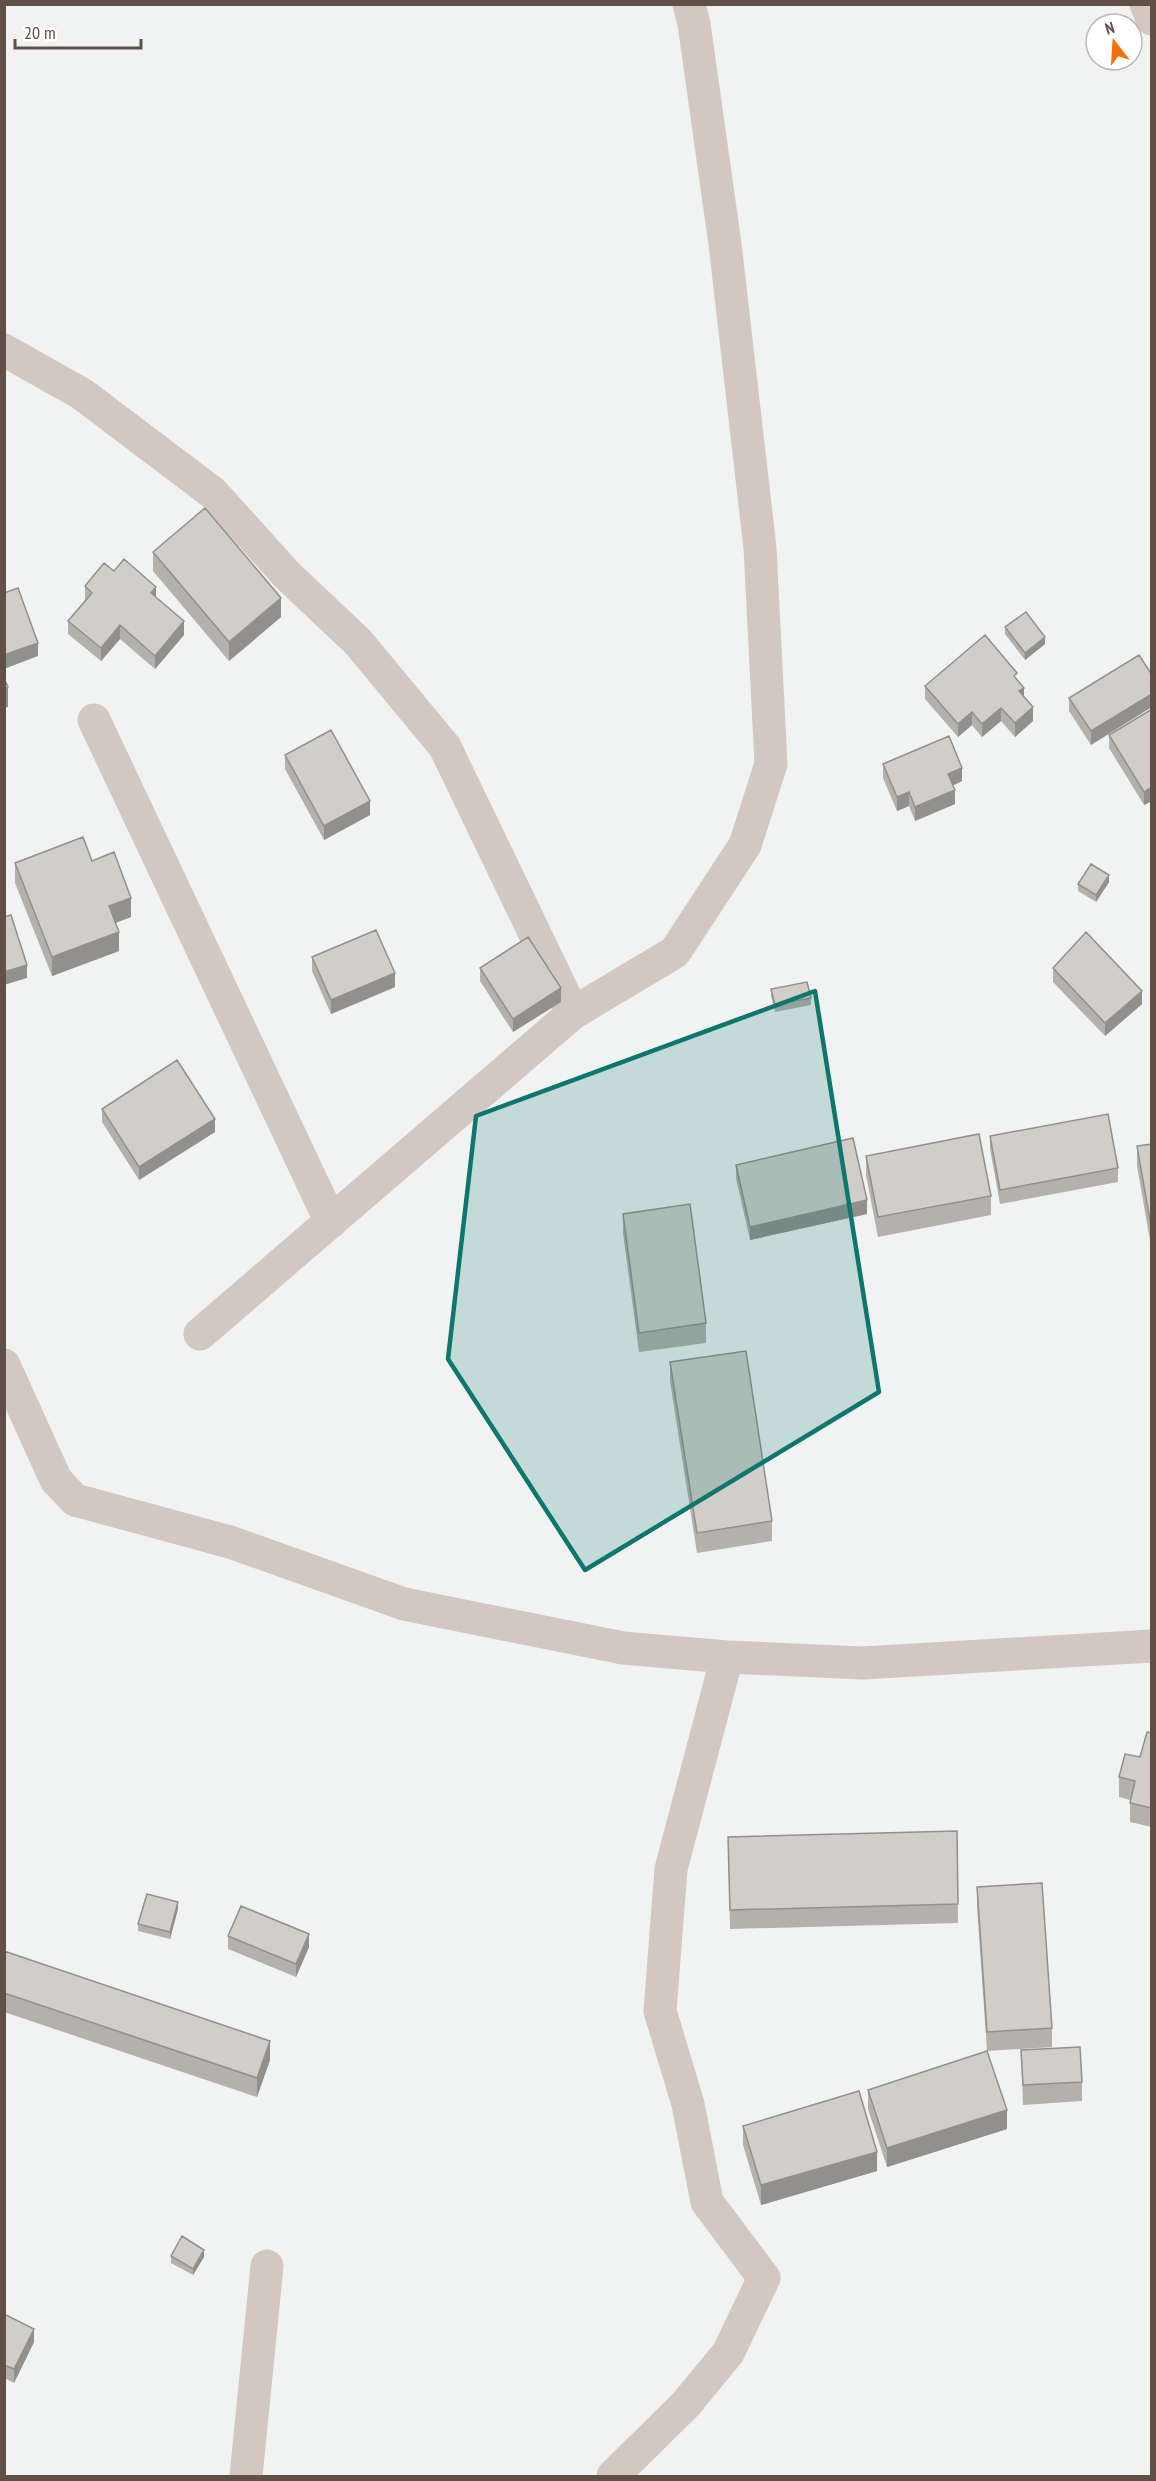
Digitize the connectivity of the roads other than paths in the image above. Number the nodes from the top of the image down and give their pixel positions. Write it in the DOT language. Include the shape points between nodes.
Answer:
graph roads {
  1 [pos="689,4"];
  2 [pos="1146,4"];
  3 [pos="1152,19"];
  4 [pos="4,350"];
  5 [pos="94,720"];
  6 [pos="573,1013"];
  7 [pos="331,1222"];
  8 [pos="200,1334"];
  9 [pos="4,1365"];
  10 [pos="1152,1646"];
  11 [pos="727,1657"];
  12 [pos="267,2266"];
  13 [pos="246,2476"];
  14 [pos="613,2476"];
  1 -- 6 [label="street" via="725,244 760,548 771,764 745,845 675,952"];
  2 -- 3 [label="street"];
  4 -- 6 [label="street" via="82,394 213,493 287,575 358,642 446,747"];
  5 -- 7 [label="street"];
  6 -- 7 [label="street"];
  7 -- 8 [label="street"];
  9 -- 11 [label="street" via="56,1480 75,1500 230,1542 404,1604 623,1648"];
  10 -- 11 [label="street" via="863,1663"];
  11 -- 14 [label="street" via="671,1869 660,2011 688,2104 707,2202 764,2278 728,2353 686,2403"];
  12 -- 13 [label="street"];
}
